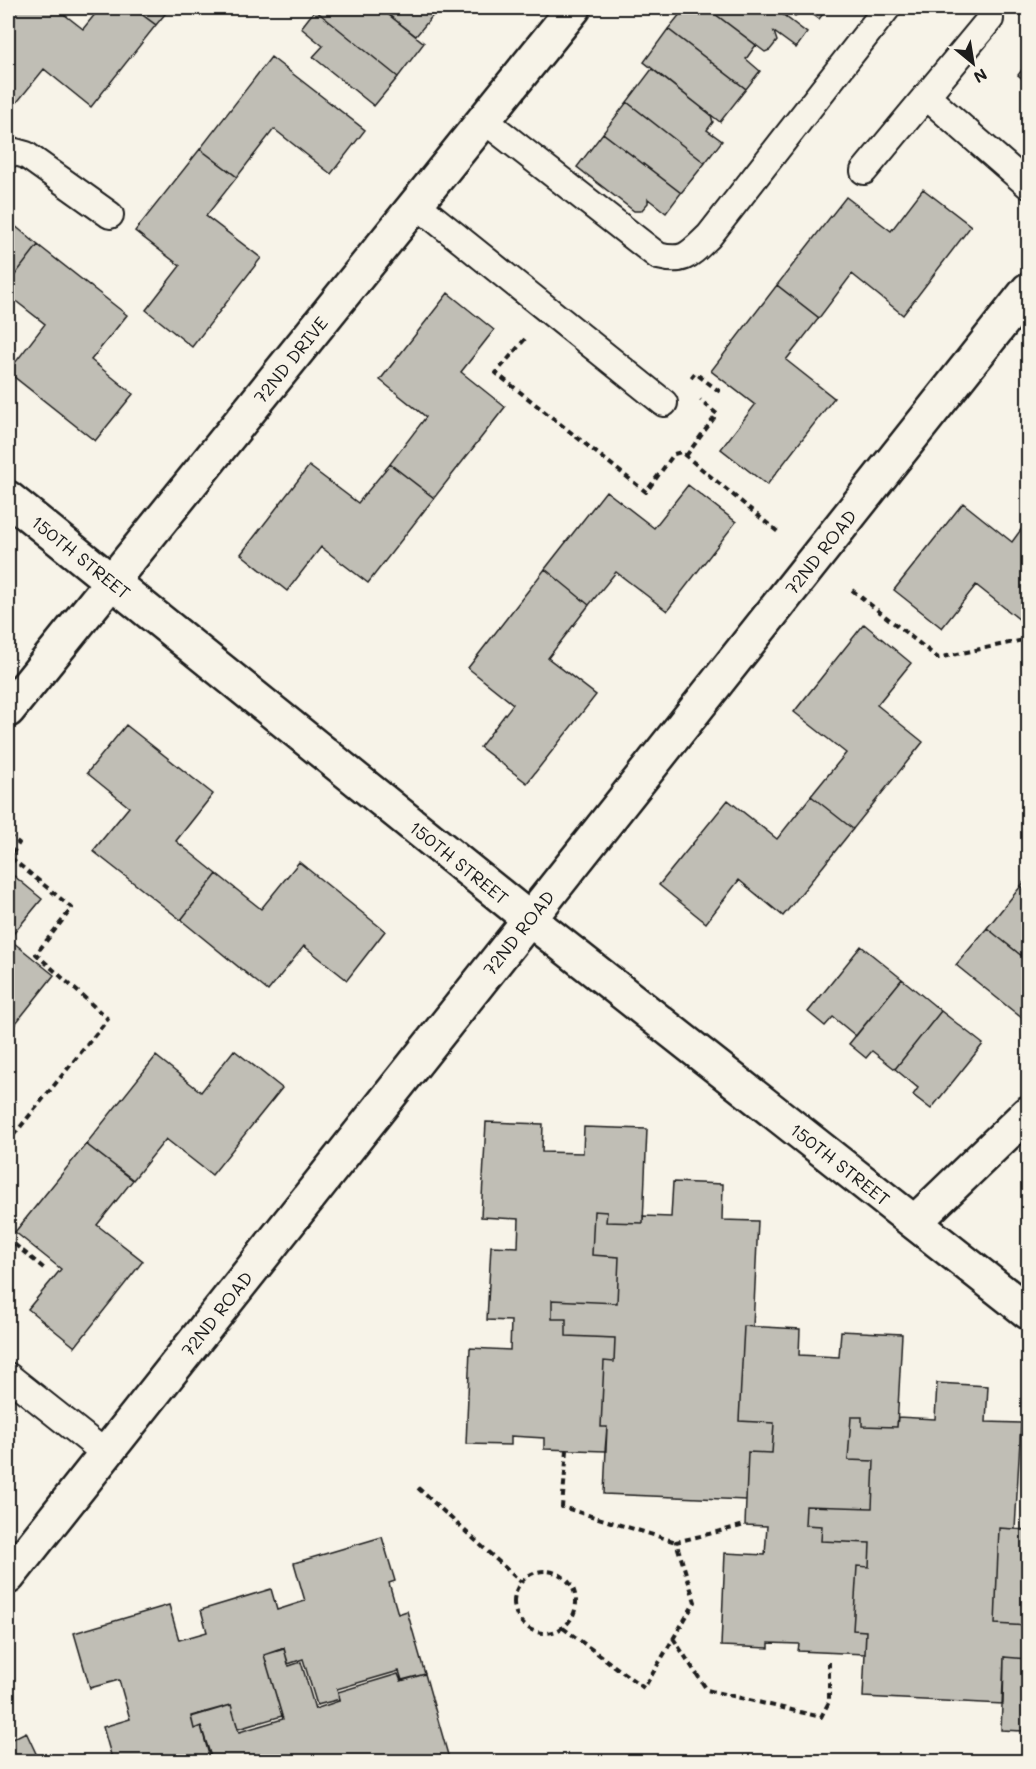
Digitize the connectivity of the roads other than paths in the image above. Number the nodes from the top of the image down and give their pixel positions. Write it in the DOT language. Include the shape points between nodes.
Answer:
graph roads {
  1 [pos="574,8"];
  2 [pos="887,8"];
  3 [pos="990,19"];
  4 [pos="926,96"];
  5 [pos="484,120"];
  6 [pos="8,150"];
  7 [pos="864,171"];
  8 [pos="1029,185"];
  9 [pos="416,204"];
  10 [pos="110,214"];
  11 [pos="1029,290"];
  12 [pos="664,403"];
  13 [pos="8,498"];
  14 [pos="112,581"];
  15 [pos="8,710"];
  16 [pos="528,918"];
  17 [pos="1029,1113"];
  18 [pos="915,1222"];
  19 [pos="1029,1312"];
  20 [pos="8,1376"];
  21 [pos="105,1453"];
  22 [pos="8,1577"];
  1 -- 5 [label="street, 72ND DRIVE"];
  2 -- 5 [label="lane" via="710,236 689,255 674,260 658,256"];
  3 -- 4 [label="lane"];
  4 -- 7 [label="lane"];
  4 -- 8 [label="lane"];
  5 -- 9 [label="street, 72ND DRIVE"];
  6 -- 10 [label="lane" via="26,154"];
  9 -- 12 [label="lane"];
  9 -- 14 [label="street, 72ND DRIVE"];
  11 -- 16 [label="street, 72ND ROAD"];
  13 -- 14 [label="street, 150TH STREET"];
  14 -- 15 [label="street, 72ND DRIVE"];
  14 -- 16 [label="street, 150TH STREET"];
  16 -- 18 [label="street, 150TH STREET"];
  16 -- 21 [label="street, 72ND ROAD"];
  17 -- 18 [label="street"];
  18 -- 19 [label="street, 150TH STREET"];
  20 -- 21 [label="lane"];
  21 -- 22 [label="street, 72ND ROAD"];
}
